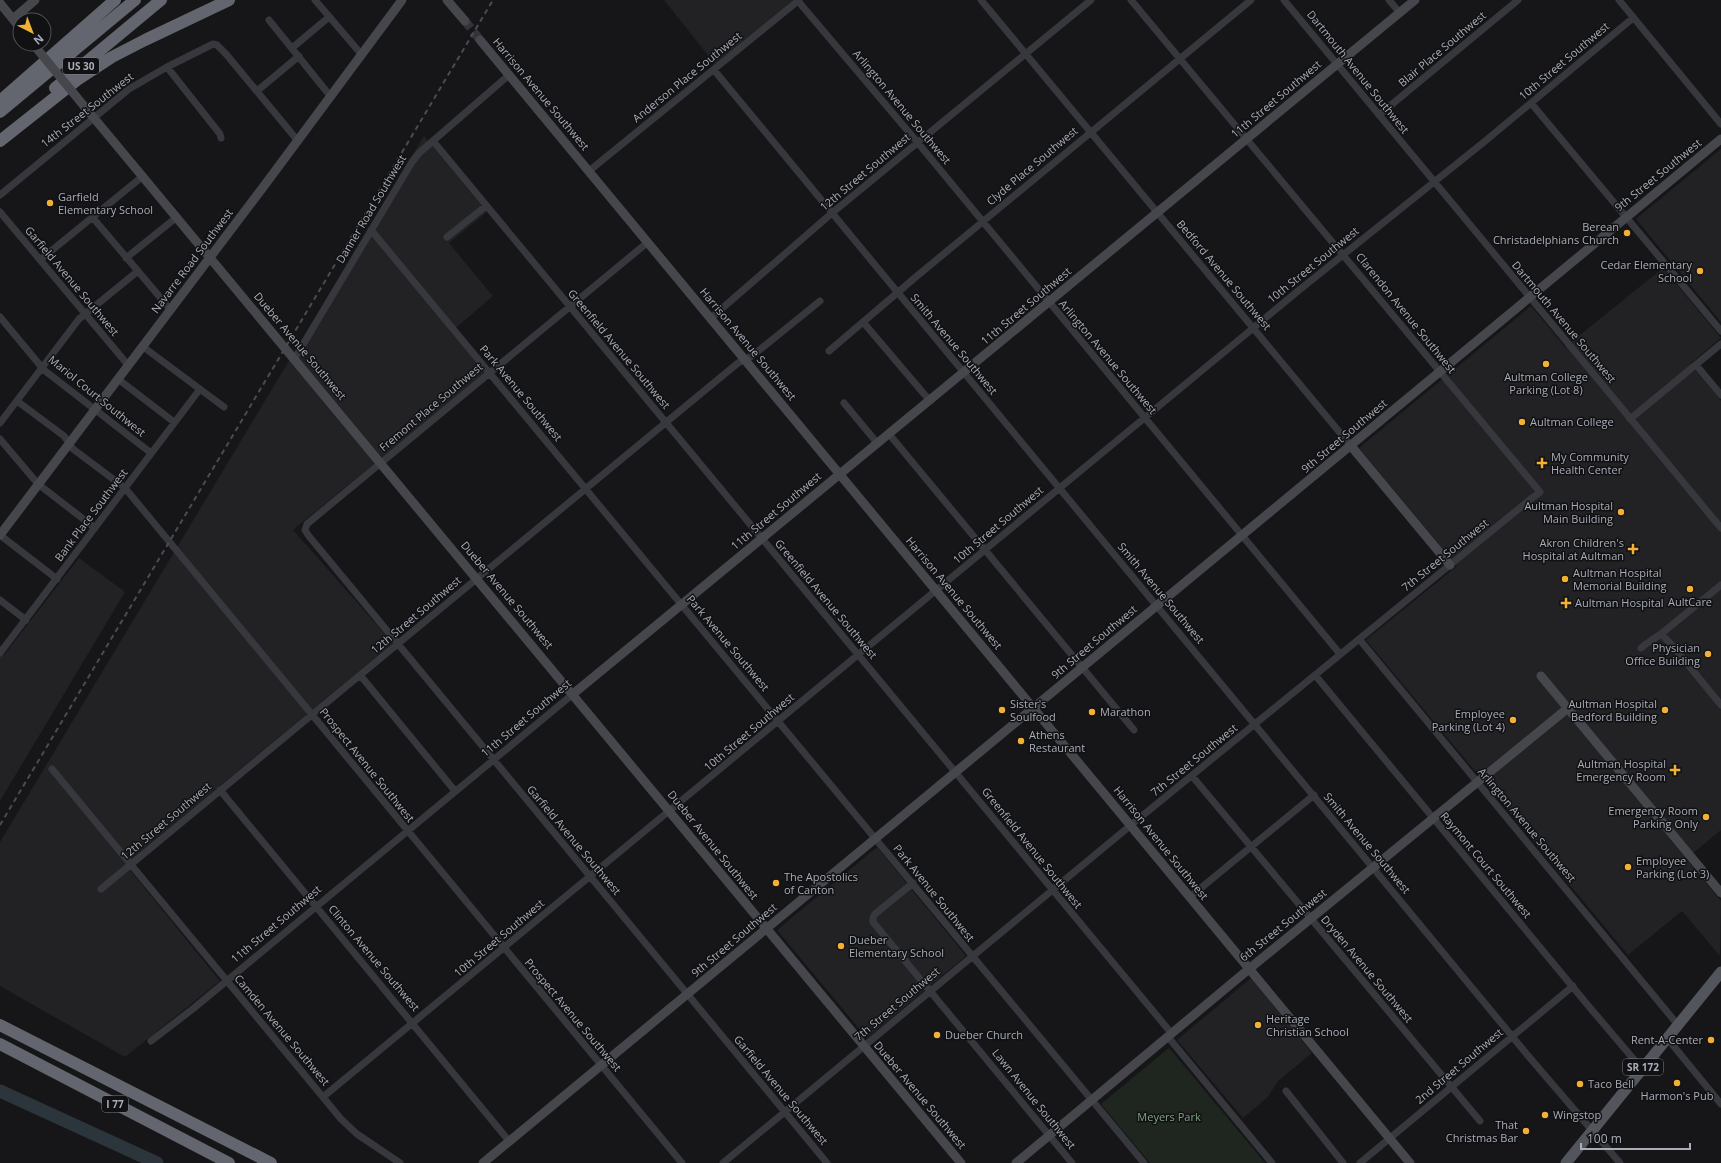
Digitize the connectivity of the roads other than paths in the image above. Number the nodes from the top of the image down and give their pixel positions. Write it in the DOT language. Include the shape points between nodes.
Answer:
graph roads {
  1 [pos="35,0"];
  2 [pos="115,0"];
  3 [pos="136,0"];
  4 [pos="161,0"];
  5 [pos="229,0"];
  6 [pos="315,0"];
  7 [pos="402,0"];
  8 [pos="447,0"];
  9 [pos="799,0"];
  10 [pos="981,0"];
  11 [pos="1091,0"];
  12 [pos="1131,0"];
  13 [pos="1251,0"];
  14 [pos="1284,0"];
  15 [pos="1389,0"];
  16 [pos="1415,0"];
  17 [pos="1518,0"];
  18 [pos="1619,0"];
  19 [pos="0,3"];
  20 [pos="21,12"];
  21 [pos="1400,13"];
  22 [pos="329,17"];
  23 [pos="12,18"];
  24 [pos="1634,18"];
  25 [pos="268,20"];
  26 [pos="465,21"];
  27 [pos="480,40"];
  28 [pos="292,48"];
  29 [pos="40,52"];
  30 [pos="1026,54"];
  31 [pos="362,55"];
  32 [pos="299,56"];
  33 [pos="1180,59"];
  34 [pos="1337,64"];
  35 [pos="167,67"];
  36 [pos="714,70"];
  37 [pos="509,75"];
  38 [pos="257,92"];
  39 [pos="331,97"];
  40 [pos="0,101"];
  41 [pos="1531,103"];
  42 [pos="0,112"];
  43 [pos="1379,115"];
  44 [pos="94,118"];
  45 [pos="1721,124"];
  46 [pos="1090,132"];
  47 [pos="0,133"];
  48 [pos="221,138"];
  49 [pos="1247,139"];
  50 [pos="1721,139"];
  51 [pos="0,141"];
  52 [pos="298,141"];
  53 [pos="433,141"];
  54 [pos="918,143"];
  55 [pos="589,171"];
  56 [pos="143,176"];
  57 [pos="1434,182"];
  58 [pos="0,195"];
  59 [pos="486,206"];
  60 [pos="0,212"];
  61 [pos="832,213"];
  62 [pos="1157,213"];
  63 [pos="177,217"];
  64 [pos="1627,217"];
  65 [pos="93,218"];
  66 [pos="982,222"];
  67 [pos="371,230"];
  68 [pos="447,237"];
  69 [pos="648,242"];
  70 [pos="1343,254"];
  71 [pos="210,257"];
  72 [pos="126,258"];
  73 [pos="40,260"];
  74 [pos="138,271"];
  75 [pos="898,292"];
  76 [pos="1529,298"];
  77 [pos="820,301"];
  78 [pos="1049,303"];
  79 [pos="570,306"];
  80 [pos="170,309"];
  81 [pos="85,314"];
  82 [pos="0,317"];
  83 [pos="711,318"];
  84 [pos="863,322"];
  85 [pos="1253,328"];
  86 [pos="1721,331"];
  87 [pos="1721,344"];
  88 [pos="142,346"];
  89 [pos="829,351"];
  90 [pos="295,358"];
  91 [pos="745,359"];
  92 [pos="128,365"];
  93 [pos="1696,365"];
  94 [pos="41,367"];
  95 [pos="490,372"];
  96 [pos="1440,372"];
  97 [pos="964,373"];
  98 [pos="118,379"];
  99 [pos="200,389"];
  100 [pos="1721,395"];
  101 [pos="17,401"];
  102 [pos="930,401"];
  103 [pos="844,403"];
  104 [pos="224,407"];
  105 [pos="94,410"];
  106 [pos="1145,419"];
  107 [pos="1630,419"];
  108 [pos="174,422"];
  109 [pos="666,422"];
  110 [pos="0,423"];
  111 [pos="889,434"];
  112 [pos="0,439"];
  113 [pos="69,443"];
  114 [pos="878,444"];
  115 [pos="1351,446"];
  116 [pos="151,453"];
  117 [pos="381,462"];
  118 [pos="840,474"];
  119 [pos="38,484"];
  120 [pos="125,488"];
  121 [pos="586,488"];
  122 [pos="1060,489"];
  123 [pos="1536,495"];
  124 [pos="96,528"];
  125 [pos="1721,528"];
  126 [pos="305,530"];
  127 [pos="0,535"];
  128 [pos="1242,535"];
  129 [pos="762,538"];
  130 [pos="985,550"];
  131 [pos="1450,565"];
  132 [pos="477,578"];
  133 [pos="57,579"];
  134 [pos="1721,585"];
  135 [pos="936,591"];
  136 [pos="0,600"];
  137 [pos="682,604"];
  138 [pos="1156,605"];
  139 [pos="26,620"];
  140 [pos="1661,634"];
  141 [pos="1359,639"];
  142 [pos="398,644"];
  143 [pos="1645,645"];
  144 [pos="0,653"];
  145 [pos="1340,654"];
  146 [pos="859,655"];
  147 [pos="1082,667"];
  148 [pos="360,675"];
  149 [pos="1315,675"];
  150 [pos="1542,676"];
  151 [pos="573,694"];
  152 [pos="1721,705"];
  153 [pos="1034,707"];
  154 [pos="1568,708"];
  155 [pos="312,715"];
  156 [pos="779,721"];
  157 [pos="1255,724"];
  158 [pos="1134,730"];
  159 [pos="494,760"];
  160 [pos="52,769"];
  161 [pos="955,772"];
  162 [pos="1192,776"];
  163 [pos="1478,783"];
  164 [pos="220,790"];
  165 [pos="455,791"];
  166 [pos="1314,795"];
  167 [pos="670,811"];
  168 [pos="1433,819"];
  169 [pos="1131,825"];
  170 [pos="407,831"];
  171 [pos="876,838"];
  172 [pos="1251,846"];
  173 [pos="131,864"];
  174 [pos="1373,868"];
  175 [pos="590,876"];
  176 [pos="913,883"];
  177 [pos="101,889"];
  178 [pos="1052,890"];
  179 [pos="1721,893"];
  180 [pos="1190,897"];
  181 [pos="317,906"];
  182 [pos="1311,918"];
  183 [pos="766,928"];
  184 [pos="504,948"];
  185 [pos="973,956"];
  186 [pos="1249,969"];
  187 [pos="1721,972"];
  188 [pos="227,980"];
  189 [pos="1572,986"];
  190 [pos="931,991"];
  191 [pos="687,995"];
  192 [pos="0,1019"];
  193 [pos="414,1023"];
  194 [pos="0,1025"];
  195 [pos="1678,1025"];
  196 [pos="1170,1035"];
  197 [pos="1512,1036"];
  198 [pos="1667,1038"];
  199 [pos="152,1041"];
  200 [pos="0,1044"];
  201 [pos="864,1046"];
  202 [pos="601,1065"];
  203 [pos="1642,1068"];
  204 [pos="1451,1087"];
  205 [pos="1286,1091"];
  206 [pos="323,1097"];
  207 [pos="1091,1100"];
  208 [pos="1721,1104"];
  209 [pos="785,1112"];
  210 [pos="182,1117"];
  211 [pos="1480,1121"];
  212 [pos="1592,1130"];
  213 [pos="1049,1135"];
  214 [pos="1389,1139"];
  215 [pos="509,1141"];
  216 [pos="229,1163"];
  217 [pos="271,1163"];
  218 [pos="400,1163"];
  219 [pos="483,1163"];
  220 [pos="682,1163"];
  221 [pos="723,1163"];
  222 [pos="828,1163"];
  223 [pos="961,1163"];
  224 [pos="1016,1163"];
  225 [pos="1072,1163"];
  226 [pos="1144,1163"];
  227 [pos="1272,1163"];
  228 [pos="1343,1163"];
  229 [pos="1360,1163"];
  230 [pos="1410,1163"];
  231 [pos="1566,1163"];
  232 [pos="1620,1163"];
  1 -- 20 [label="street"];
  2 -- 40 [label="highway"];
  3 -- 42 [label="highway, US 30"];
  4 -- 47 [label="highway, US 30"];
  5 -- 51 [label="highway" via="107,61 77,80"];
  6 -- 22 [label="street"];
  7 -- 31 [label="street, Navarre Road Southwest"];
  8 -- 26 [label="street"];
  9 -- 36 [label="street, Anderson Place Southwest"];
  9 -- 54 [label="street, Arlington Avenue Southwest"];
  10 -- 30 [label="street, Bedford Avenue Southwest"];
  11 -- 30 [label="street, 12th Street Southwest"];
  12 -- 33 [label="street, Clarendon Avenue Southwest"];
  13 -- 33 [label="street, Clyde Place Southwest"];
  14 -- 34 [label="street, Dartmouth Avenue Southwest"];
  15 -- 21 [label="street"];
  16 -- 21 [label="street, 11th Street Southwest"];
  17 -- 43 [label="street, Blair Place Southwest"];
  18 -- 24 [label="street"];
  19 -- 23 [label="street"];
  21 -- 34 [label="street, 11th Street Southwest"];
  22 -- 28 [label="street"];
  22 -- 31 [label="street"];
  24 -- 41 [label="street, 10th Street Southwest"];
  24 -- 45 [label="street"];
  25 -- 28 [label="street"];
  27 -- 37 [label="street, Harrison Avenue Southwest"];
  28 -- 32 [label="street"];
  29 -- 44 [label="street, Dueber Avenue Southwest, bridge"];
  30 -- 46 [label="street, Bedford Avenue Southwest"];
  30 -- 54 [label="street, 12th Street Southwest"];
  31 -- 39 [label="street, Navarre Road Southwest"];
  32 -- 38 [label="street"];
  32 -- 39 [label="street"];
  33 -- 46 [label="street, Clyde Place Southwest"];
  33 -- 49 [label="street, Clarendon Avenue Southwest"];
  34 -- 43 [label="street, Dartmouth Avenue Southwest"];
  34 -- 49 [label="street, 11th Street Southwest"];
  35 -- 38 [label="street, 14th Street Southwest" via="210,45 217,45"];
  35 -- 44 [label="street, 14th Street Southwest" via="130,89"];
  35 -- 48 [label="street"];
  36 -- 55 [label="street, Anderson Place Southwest"];
  36 -- 61 [label="street, Smith Avenue Southwest"];
  37 -- 53 [label="street, Danner Road Southwest"];
  37 -- 55 [label="street, Harrison Avenue Southwest"];
  38 -- 52 [label="street"];
  39 -- 52 [label="street, Navarre Road Southwest"];
  41 -- 57 [label="street, 10th Street Southwest"];
  41 -- 64 [label="street"];
  43 -- 57 [label="street, Dartmouth Avenue Southwest"];
  44 -- 56 [label="street, Dueber Avenue Southwest"];
  44 -- 58 [label="street, 14th Street Southwest"];
  46 -- 62 [label="street, Bedford Avenue Southwest"];
  46 -- 66 [label="street, Clyde Place Southwest"];
  49 -- 62 [label="street, 11th Street Southwest"];
  49 -- 70 [label="street, Clarendon Avenue Southwest"];
  50 -- 64 [label="street, 9th Street Southwest"];
  52 -- 71 [label="street, Navarre Road Southwest"];
  53 -- 59 [label="street, Greenfield Avenue Southwest"];
  53 -- 67 [label="street, Danner Road Southwest" via="412,162"];
  54 -- 61 [label="street, 12th Street Southwest"];
  54 -- 66 [label="street, Arlington Avenue Southwest"];
  55 -- 69 [label="street, Harrison Avenue Southwest"];
  56 -- 63 [label="street, Dueber Avenue Southwest"];
  56 -- 65 [label="street"];
  57 -- 70 [label="street, 10th Street Southwest"];
  57 -- 76 [label="street, Dartmouth Avenue Southwest"];
  59 -- 68 [label="street"];
  59 -- 79 [label="street, Greenfield Avenue Southwest"];
  60 -- 73 [label="street, Garfield Avenue Southwest"];
  61 -- 75 [label="street, Smith Avenue Southwest"];
  61 -- 83 [label="street, 12th Street Southwest"];
  62 -- 78 [label="street, 11th Street Southwest"];
  62 -- 85 [label="street, Bedford Avenue Southwest"];
  63 -- 71 [label="street, Dueber Avenue Southwest"];
  63 -- 72 [label="street"];
  64 -- 76 [label="street, 9th Street Southwest"];
  64 -- 86 [label="street"];
  65 -- 72 [label="street"];
  65 -- 73 [label="street"];
  66 -- 75 [label="street, Clyde Place Southwest"];
  66 -- 78 [label="street, Arlington Avenue Southwest"];
  67 -- 90 [label="street, Danner Road Southwest"];
  67 -- 95 [label="street, Park Avenue Southwest"];
  69 -- 79 [label="street, Fremont Place Southwest"];
  69 -- 83 [label="street, Harrison Avenue Southwest"];
  70 -- 85 [label="street, 10th Street Southwest"];
  70 -- 96 [label="street, Clarendon Avenue Southwest"];
  71 -- 80 [label="street, Navarre Road Southwest"];
  71 -- 90 [label="street, Dueber Avenue Southwest"];
  72 -- 74 [label="street"];
  73 -- 81 [label="street, Garfield Avenue Southwest"];
  74 -- 80 [label="street"];
  74 -- 81 [label="street"];
  75 -- 84 [label="street, Clyde Place Southwest"];
  75 -- 97 [label="street, Smith Avenue Southwest"];
  76 -- 96 [label="street, 9th Street Southwest"];
  76 -- 107 [label="street, Dartmouth Avenue Southwest"];
  77 -- 91 [label="street, 12th Street Southwest"];
  78 -- 97 [label="street, 11th Street Southwest"];
  78 -- 106 [label="street, Arlington Avenue Southwest"];
  79 -- 95 [label="street, Fremont Place Southwest"];
  79 -- 109 [label="street, Greenfield Avenue Southwest"];
  80 -- 88 [label="street, Navarre Road Southwest"];
  81 -- 92 [label="street, Garfield Avenue Southwest"];
  81 -- 94 [label="street"];
  82 -- 94 [label="street, Mariol Court Southwest"];
  83 -- 91 [label="street, Harrison Avenue Southwest"];
  84 -- 89 [label="street, Clyde Place Southwest"];
  84 -- 102 [label="street"];
  85 -- 106 [label="street, 10th Street Southwest"];
  85 -- 115 [label="street, Bedford Avenue Southwest"];
  87 -- 93 [label="street"];
  88 -- 92 [label="street, Navarre Road Southwest"];
  88 -- 99 [label="street"];
  90 -- 117 [label="street, Dueber Avenue Southwest"];
  91 -- 109 [label="street, 12th Street Southwest"];
  91 -- 118 [label="street, Harrison Avenue Southwest"];
  92 -- 98 [label="street, Navarre Road Southwest"];
  93 -- 100 [label="street"];
  93 -- 107 [label="street"];
  94 -- 101 [label="street"];
  94 -- 105 [label="street, Mariol Court Southwest"];
  95 -- 117 [label="street, Fremont Place Southwest"];
  95 -- 121 [label="street, Park Avenue Southwest"];
  96 -- 115 [label="street, 9th Street Southwest"];
  96 -- 123 [label="street, Clarendon Avenue Southwest"];
  97 -- 102 [label="street, 11th Street Southwest"];
  97 -- 122 [label="street, Smith Avenue Southwest"];
  98 -- 105 [label="street, Navarre Road Southwest"];
  98 -- 108 [label="street"];
  99 -- 104 [label="street"];
  99 -- 108 [label="street, Bank Place Southwest"];
  101 -- 110 [label="street"];
  101 -- 113 [label="street, Prospect Avenue Southwest" via="64,436"];
  102 -- 111 [label="street, 11th Street Southwest"];
  103 -- 114 [label="street"];
  105 -- 113 [label="street, Navarre Road Southwest"];
  105 -- 116 [label="street, Mariol Court Southwest"];
  106 -- 122 [label="street, 10th Street Southwest"];
  106 -- 128 [label="street, Arlington Avenue Southwest"];
  107 -- 125 [label="street, Dartmouth Avenue Southwest"];
  108 -- 116 [label="street, Bank Place Southwest"];
  109 -- 121 [label="street, 12th Street Southwest"];
  109 -- 129 [label="street, Greenfield Avenue Southwest"];
  111 -- 114 [label="street, 11th Street Southwest"];
  111 -- 130 [label="street"];
  112 -- 119 [label="street"];
  113 -- 119 [label="street, Navarre Road Southwest"];
  113 -- 120 [label="street, Prospect Avenue Southwest" via="73,449"];
  114 -- 118 [label="street, 11th Street Southwest"];
  115 -- 128 [label="street, 9th Street Southwest"];
  115 -- 131 [label="street, Bedford Avenue Southwest"];
  116 -- 120 [label="street, Bank Place Southwest"];
  117 -- 126 [label="street, Fremont Place Southwest" via="307,524"];
  117 -- 132 [label="street, Dueber Avenue Southwest"];
  118 -- 129 [label="street, 11th Street Southwest"];
  118 -- 135 [label="street, Harrison Avenue Southwest"];
  119 -- 124 [label="street"];
  119 -- 127 [label="street, Navarre Road Southwest"];
  120 -- 124 [label="street, Bank Place Southwest"];
  120 -- 155 [label="street, Prospect Avenue Southwest"];
  121 -- 132 [label="street, 12th Street Southwest"];
  121 -- 137 [label="street, Park Avenue Southwest"];
  122 -- 130 [label="street, 10th Street Southwest"];
  122 -- 138 [label="street, Smith Avenue Southwest"];
  123 -- 131 [label="street, 7th Street Southwest"];
  124 -- 133 [label="street, Bank Place Southwest"];
  126 -- 142 [label="street, Garfield Avenue Southwest"];
  127 -- 133 [label="street"];
  128 -- 138 [label="street, 9th Street Southwest"];
  128 -- 145 [label="street, Arlington Avenue Southwest"];
  129 -- 137 [label="street, 11th Street Southwest"];
  129 -- 146 [label="street, Greenfield Avenue Southwest"];
  130 -- 135 [label="street, 10th Street Southwest"];
  130 -- 147 [label="street"];
  131 -- 141 [label="street, 7th Street Southwest"];
  132 -- 142 [label="street, 12th Street Southwest"];
  132 -- 151 [label="street, Dueber Avenue Southwest"];
  133 -- 139 [label="street, Bank Place Southwest"];
  134 -- 140 [label="street"];
  135 -- 146 [label="street, 10th Street Southwest"];
  135 -- 153 [label="street, Harrison Avenue Southwest"];
  136 -- 139 [label="street"];
  137 -- 151 [label="street, 11th Street Southwest"];
  137 -- 156 [label="street, Park Avenue Southwest"];
  138 -- 147 [label="street, 9th Street Southwest"];
  138 -- 157 [label="street, Smith Avenue Southwest"];
  139 -- 144 [label="street, Bank Place Southwest"];
  140 -- 143 [label="street"];
  140 -- 152 [label="street"];
  141 -- 145 [label="street, 7th Street Southwest"];
  141 -- 163 [label="street, Arlington Avenue Southwest"];
  142 -- 148 [label="street, 12th Street Southwest"];
  142 -- 159 [label="street, Garfield Avenue Southwest"];
  145 -- 149 [label="street, 7th Street Southwest"];
  146 -- 156 [label="street, 10th Street Southwest"];
  146 -- 161 [label="street, Greenfield Avenue Southwest"];
  147 -- 153 [label="street, 9th Street Southwest"];
  147 -- 158 [label="street"];
  148 -- 155 [label="street, 12th Street Southwest"];
  148 -- 165 [label="street"];
  149 -- 157 [label="street, 7th Street Southwest"];
  149 -- 168 [label="street, Raymont Court Southwest"];
  150 -- 154 [label="street"];
  151 -- 159 [label="street, 11th Street Southwest"];
  151 -- 167 [label="street, Dueber Avenue Southwest"];
  153 -- 161 [label="street, 9th Street Southwest"];
  153 -- 169 [label="street, Harrison Avenue Southwest"];
  154 -- 163 [label="street, 6th Street Southwest"];
  154 -- 179 [label="street"];
  155 -- 164 [label="street, 12th Street Southwest"];
  155 -- 170 [label="street, Prospect Avenue Southwest"];
  156 -- 167 [label="street, 10th Street Southwest"];
  156 -- 171 [label="street, Park Avenue Southwest"];
  157 -- 162 [label="street, 7th Street Southwest"];
  157 -- 166 [label="street, Smith Avenue Southwest"];
  159 -- 165 [label="street, 11th Street Southwest"];
  159 -- 175 [label="street, Garfield Avenue Southwest"];
  160 -- 173 [label="street, Camden Avenue Southwest"];
  161 -- 171 [label="street, 9th Street Southwest"];
  161 -- 178 [label="street, Greenfield Avenue Southwest"];
  162 -- 169 [label="street, 7th Street Southwest"];
  162 -- 172 [label="street, Dryden Avenue Southwest"];
  163 -- 168 [label="street, 6th Street Southwest"];
  163 -- 195 [label="street, Arlington Avenue Southwest"];
  164 -- 173 [label="street, 12th Street Southwest"];
  164 -- 181 [label="street, Clinton Avenue Southwest"];
  165 -- 170 [label="street, 11th Street Southwest"];
  166 -- 172 [label="street"];
  166 -- 174 [label="street, Smith Avenue Southwest"];
  167 -- 175 [label="street, 10th Street Southwest"];
  167 -- 183 [label="street, Dueber Avenue Southwest"];
  168 -- 174 [label="street, 6th Street Southwest"];
  168 -- 189 [label="street, Raymont Court Southwest"];
  169 -- 178 [label="street, 7th Street Southwest"];
  169 -- 180 [label="street, Harrison Avenue Southwest"];
  170 -- 181 [label="street, 11th Street Southwest"];
  170 -- 184 [label="street, Prospect Avenue Southwest"];
  171 -- 176 [label="street, Park Avenue Southwest"];
  171 -- 183 [label="street, 9th Street Southwest"];
  172 -- 180 [label="street"];
  172 -- 182 [label="street, Dryden Avenue Southwest"];
  173 -- 177 [label="street, 12th Street Southwest"];
  173 -- 188 [label="street, Camden Avenue Southwest"];
  174 -- 182 [label="street, 6th Street Southwest"];
  174 -- 197 [label="street, Smith Avenue Southwest"];
  175 -- 184 [label="street, 10th Street Southwest"];
  175 -- 191 [label="street, Garfield Avenue Southwest"];
  176 -- 185 [label="street, Park Avenue Southwest"];
  176 -- 190 [label="street, Lawn Avenue Southwest" via="875,914 872,920"];
  178 -- 185 [label="street, 7th Street Southwest"];
  178 -- 196 [label="street, Greenfield Avenue Southwest"];
  180 -- 186 [label="street, Harrison Avenue Southwest"];
  181 -- 188 [label="street, 11th Street Southwest"];
  181 -- 193 [label="street, Clinton Avenue Southwest"];
  182 -- 186 [label="street, 6th Street Southwest"];
  182 -- 204 [label="street, Dryden Avenue Southwest"];
  183 -- 191 [label="street, 9th Street Southwest"];
  183 -- 201 [label="street, Dueber Avenue Southwest"];
  184 -- 193 [label="street, 10th Street Southwest"];
  184 -- 202 [label="street, Prospect Avenue Southwest"];
  185 -- 190 [label="street, 7th Street Southwest"];
  185 -- 207 [label="street, Park Avenue Southwest"];
  186 -- 196 [label="street, 6th Street Southwest"];
  186 -- 214 [label="street, Harrison Avenue Southwest"];
  187 -- 195 [label="main road, SR 172"];
  188 -- 199 [label="street, 11th Street Southwest"];
  188 -- 206 [label="street, Camden Avenue Southwest"];
  189 -- 197 [label="street, 2nd Street Southwest"];
  189 -- 203 [label="street, Raymont Court Southwest"];
  190 -- 201 [label="street, 7th Street Southwest"];
  190 -- 213 [label="street, Lawn Avenue Southwest"];
  191 -- 202 [label="street, 9th Street Southwest"];
  191 -- 209 [label="street, Garfield Avenue Southwest"];
  192 -- 210 [label="highway" via="158,1101"];
  193 -- 206 [label="street, 10th Street Southwest"];
  193 -- 215 [label="street, Clinton Avenue Southwest"];
  194 -- 210 [label="highway, I 77"];
  195 -- 198 [label="main road, SR 172"];
  196 -- 207 [label="street, 6th Street Southwest"];
  196 -- 227 [label="street, Greenfield Avenue Southwest"];
  197 -- 204 [label="street, 2nd Street Southwest"];
  197 -- 212 [label="street, Smith Avenue Southwest"];
  198 -- 203 [label="main road, SR 172"];
  198 -- 208 [label="street"];
  200 -- 216 [label="highway, I 77"];
  201 -- 209 [label="street, 7th Street Southwest"];
  201 -- 223 [label="street, Dueber Avenue Southwest"];
  202 -- 215 [label="street, 9th Street Southwest"];
  202 -- 220 [label="street, Prospect Avenue Southwest"];
  203 -- 212 [label="main road, SR 172"];
  204 -- 211 [label="street, Dryden Avenue Southwest"];
  204 -- 214 [label="street, 2nd Street Southwest"];
  205 -- 228 [label="street"];
  206 -- 218 [label="street, Camden Avenue Southwest" via="349,1127"];
  207 -- 213 [label="street, 6th Street Southwest"];
  207 -- 226 [label="street, Park Avenue Southwest"];
  209 -- 221 [label="street, 7th Street Southwest"];
  209 -- 222 [label="street, Garfield Avenue Southwest"];
  210 -- 217 [label="highway, I 77"];
  212 -- 231 [label="main road, SR 172"];
  212 -- 232 [label="street, Smith Avenue Southwest"];
  213 -- 224 [label="street, 6th Street Southwest"];
  213 -- 225 [label="street, Lawn Avenue Southwest"];
  214 -- 229 [label="street, 2nd Street Southwest"];
  214 -- 230 [label="street, Harrison Avenue Southwest"];
  215 -- 219 [label="street, 9th Street Southwest"];
}
